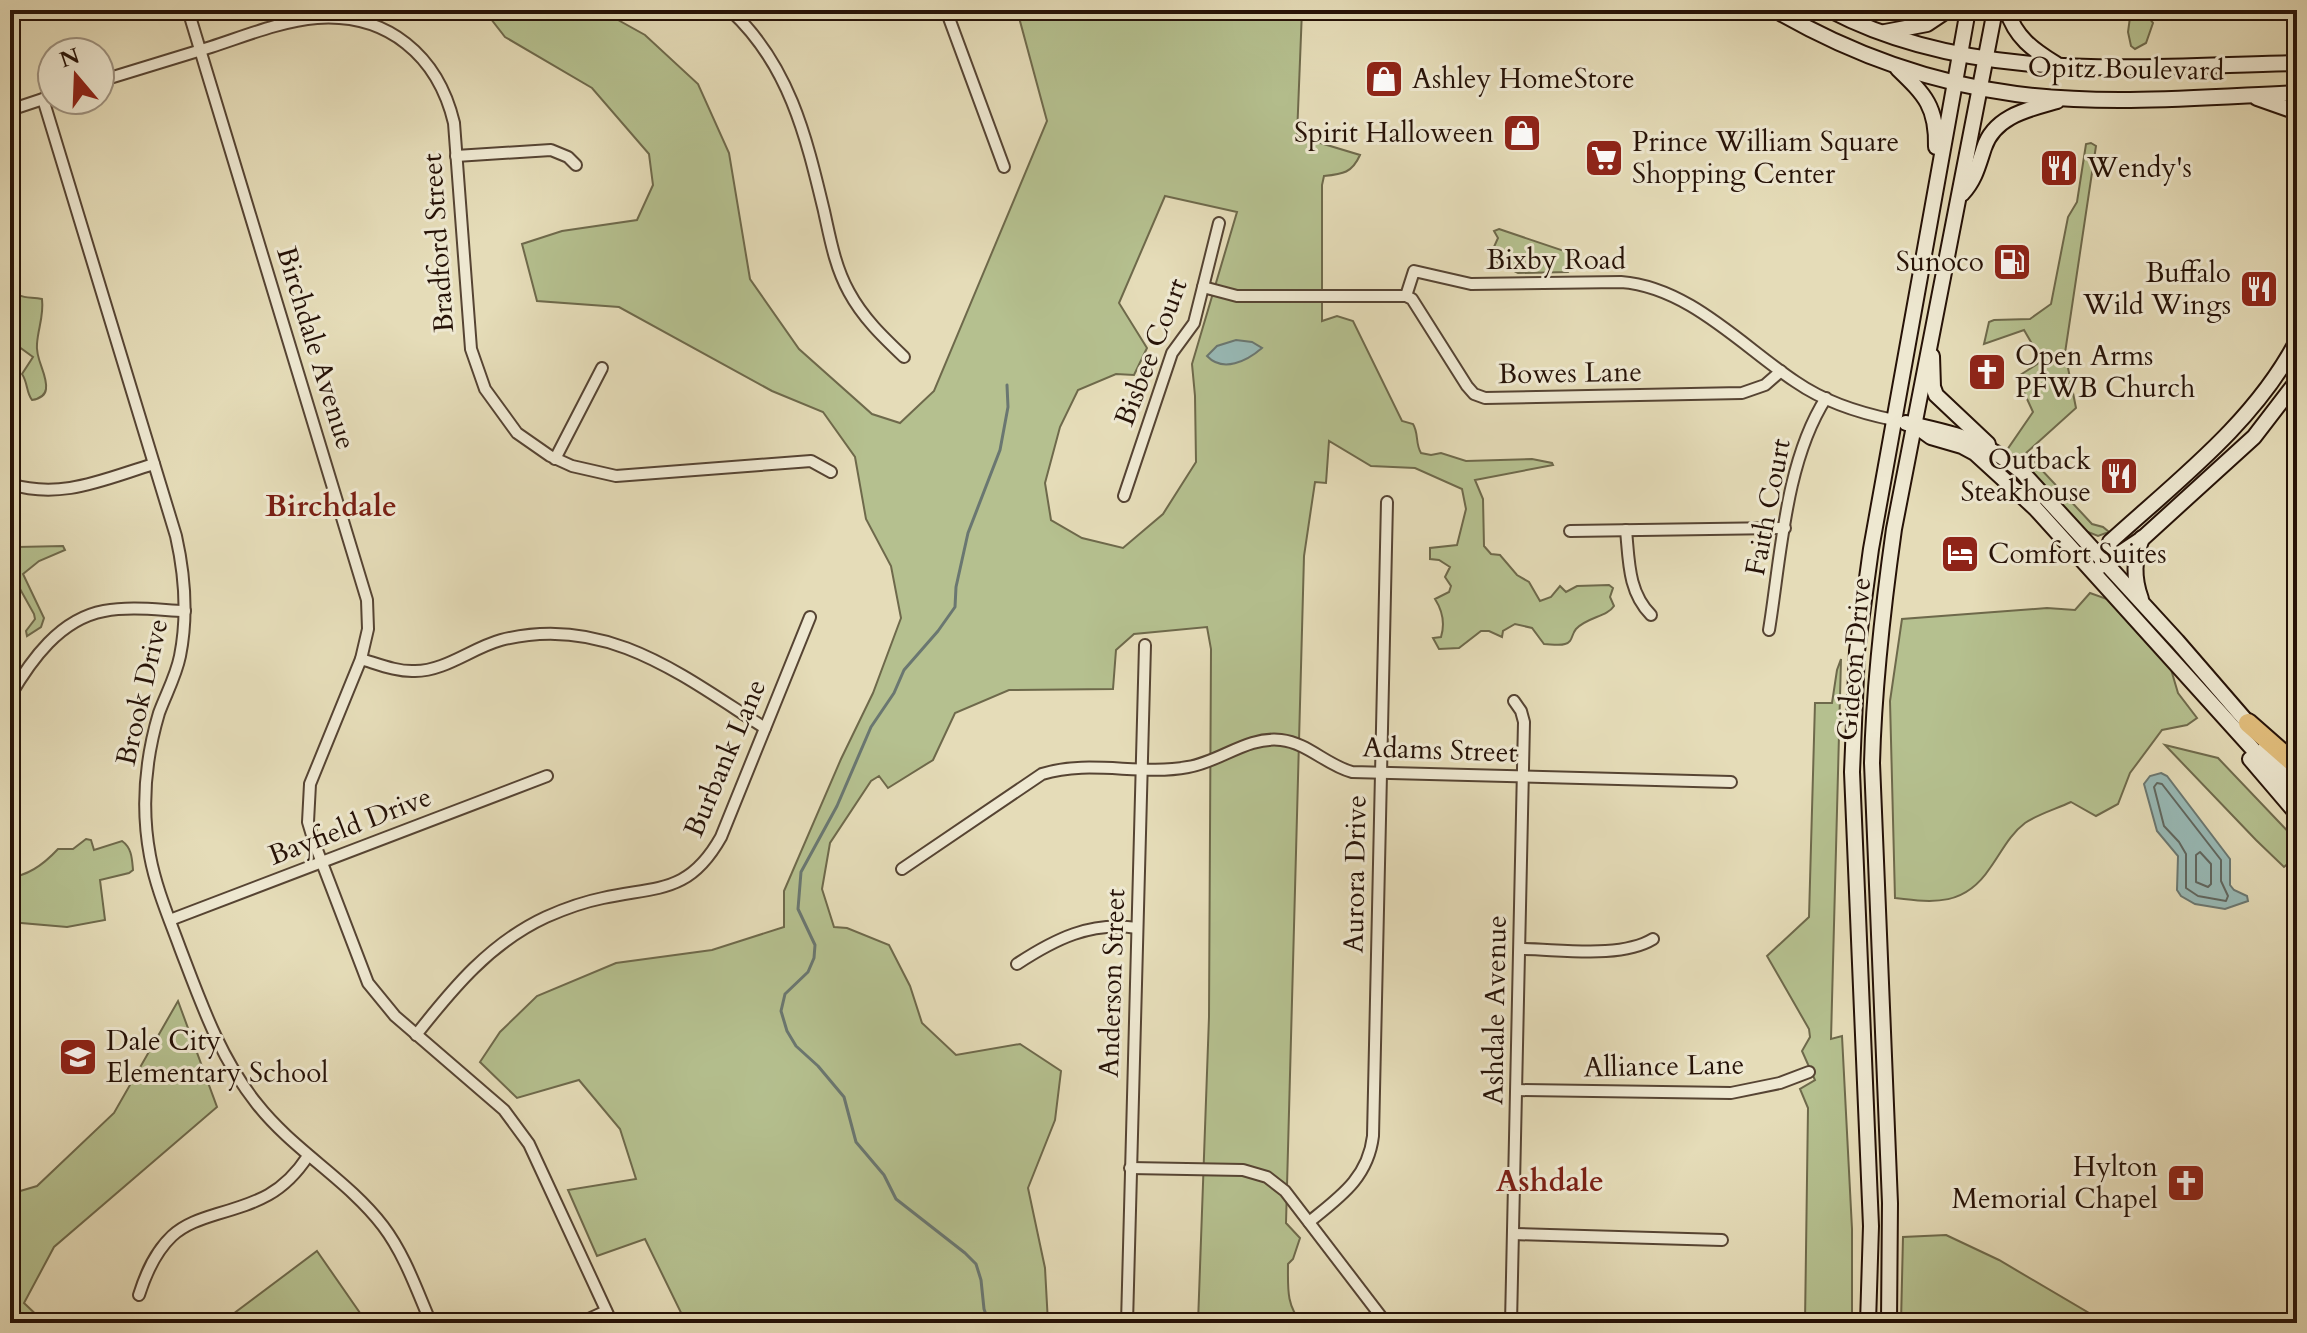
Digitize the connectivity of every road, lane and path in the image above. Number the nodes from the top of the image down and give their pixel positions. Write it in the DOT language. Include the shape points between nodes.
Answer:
graph roads {
  1 [pos="188,10"];
  2 [pos="730,10"];
  3 [pos="946,10"];
  4 [pos="1775,10"];
  5 [pos="1830,10"];
  6 [pos="1948,10"];
  7 [pos="1968,10"];
  8 [pos="1995,10"];
  9 [pos="2007,10"];
  10 [pos="333,14"];
  11 [pos="1880,33"];
  12 [pos="199,50"];
  13 [pos="1960,55"];
  14 [pos="1986,59"];
  15 [pos="1892,63"];
  16 [pos="2297,63"];
  17 [pos="2060,66"];
  18 [pos="116,76"];
  19 [pos="1955,83"];
  20 [pos="1980,89"];
  21 [pos="2297,93"];
  22 [pos="2249,95"];
  23 [pos="2068,98"];
  24 [pos="36,102"];
  25 [pos="10,110"];
  26 [pos="2297,112"];
  27 [pos="52,116"];
  28 [pos="456,156"];
  29 [pos="576,165"];
  30 [pos="1004,167"];
  31 [pos="1939,170"];
  32 [pos="1959,198"];
  33 [pos="1219,223"];
  34 [pos="1203,287"];
  35 [pos="1406,296"];
  36 [pos="2297,341"];
  37 [pos="1930,346"];
  38 [pos="904,357"];
  39 [pos="602,368"];
  40 [pos="1781,371"];
  41 [pos="2297,381"];
  42 [pos="1826,398"];
  43 [pos="1894,420"];
  44 [pos="1913,424"];
  45 [pos="1998,452"];
  46 [pos="555,459"];
  47 [pos="154,464"];
  48 [pos="831,472"];
  49 [pos="10,484"];
  50 [pos="1124,496"];
  51 [pos="1387,502"];
  52 [pos="1785,528"];
  53 [pos="1626,530"];
  54 [pos="1570,531"];
  55 [pos="2143,538"];
  56 [pos="2099,567"];
  57 [pos="2142,603"];
  58 [pos="185,611"];
  59 [pos="1651,615"];
  60 [pos="810,617"];
  61 [pos="1769,630"];
  62 [pos="1145,645"];
  63 [pos="361,659"];
  64 [pos="10,670"];
  65 [pos="21,677"];
  66 [pos="10,696"];
  67 [pos="1514,701"];
  68 [pos="2217,709"];
  69 [pos="2248,723"];
  70 [pos="765,728"];
  71 [pos="2297,766"];
  72 [pos="1142,769"];
  73 [pos="1381,773"];
  74 [pos="547,776"];
  75 [pos="1524,777"];
  76 [pos="1731,782"];
  77 [pos="2297,784"];
  78 [pos="2297,798"];
  79 [pos="2297,814"];
  80 [pos="322,862"];
  81 [pos="902,869"];
  82 [pos="1877,918"];
  83 [pos="1857,919"];
  84 [pos="170,920"];
  85 [pos="1137,928"];
  86 [pos="1653,939"];
  87 [pos="1521,949"];
  88 [pos="1017,964"];
  89 [pos="416,1035"];
  90 [pos="1809,1072"];
  91 [pos="1517,1090"];
  92 [pos="308,1156"];
  93 [pos="1130,1168"];
  94 [pos="1309,1222"];
  95 [pos="1513,1234"];
  96 [pos="1722,1240"];
  97 [pos="139,1295"];
  98 [pos="606,1311"];
  99 [pos="431,1323"];
  100 [pos="580,1323"];
  101 [pos="612,1323"];
  102 [pos="1127,1323"];
  103 [pos="1386,1323"];
  104 [pos="1511,1323"];
  105 [pos="1868,1323"];
  106 [pos="1889,1323"];
  1 -- 12 [label="street, Birchdale Avenue"];
  2 -- 38 [label="street" via="767,53 793,99 849,293"];
  3 -- 30 [label="street"];
  4 -- 15 [label="main road, Opitz Boulevard"];
  5 -- 11 [label="main road, Opitz Boulevard"];
  6 -- 11 [label="main road" via="1927,24"];
  7 -- 13 [label="main road, Gideon Drive"];
  8 -- 14 [label="main road, Gideon Drive"];
  9 -- 17 [label="main road" via="2022,40"];
  10 -- 12 [label="street, Bradford Street"];
  10 -- 28 [label="street, Bradford Street" via="380,28 424,59 449,103"];
  11 -- 13 [label="main road, Opitz Boulevard"];
  12 -- 18 [label="street, Bradford Street"];
  12 -- 63 [label="street, Birchdale Avenue" via="367,600"];
  13 -- 14 [label="main road, Opitz Boulevard"];
  13 -- 19 [label="main road, Gideon Drive"];
  14 -- 17 [label="main road, Opitz Boulevard"];
  14 -- 20 [label="main road, Gideon Drive"];
  15 -- 19 [label="main road, Opitz Boulevard"];
  15 -- 31 [label="main road" via="1933,111"];
  16 -- 17 [label="main road, Opitz Boulevard"];
  19 -- 20 [label="main road, Opitz Boulevard"];
  19 -- 31 [label="main road, Gideon Drive"];
  20 -- 23 [label="main road, Opitz Boulevard"];
  20 -- 32 [label="main road, Gideon Drive"];
  21 -- 22 [label="main road, Opitz Boulevard"];
  22 -- 23 [label="main road, Opitz Boulevard"];
  22 -- 26 [label="main road"];
  23 -- 32 [label="main road" via="2018,112 2000,124"];
  24 -- 25 [label="street"];
  27 -- 47 [label="street, Brook Drive"];
  28 -- 29 [label="street" via="551,150"];
  28 -- 46 [label="street, Bradford Street" via="467,333 477,369 510,425"];
  31 -- 43 [label="main road, Gideon Drive"];
  32 -- 37 [label="main road, Gideon Drive"];
  33 -- 34 [label="street, Bisbee Court"];
  34 -- 35 [label="street" via="1237,296"];
  34 -- 50 [label="street, Bisbee Court" via="1194,323 1172,353"];
  35 -- 40 [label="street, Bixby Road" via="1414,271 1471,284 1631,283 1658,290 1730,331"];
  35 -- 40 [label="street, Bowes Lane" via="1467,386 1485,398 1742,393 1765,385"];
  36 -- 56 [label="main road" via="2234,429 2110,542"];
  37 -- 44 [label="main road, Gideon Drive"];
  37 -- 45 [label="main road" via="1936,395"];
  39 -- 46 [label="street"];
  40 -- 42 [label="street, Bixby Road"];
  41 -- 55 [label="main road" via="2254,437"];
  42 -- 43 [label="street, Bixby Road"];
  42 -- 52 [label="street, Faith Court" via="1800,451"];
  43 -- 44 [label="main road"];
  43 -- 83 [label="main road, Gideon Drive" via="1857,651 1852,772"];
  44 -- 45 [label="main road"];
  44 -- 56 [label="main road" via="1989,464"];
  44 -- 82 [label="main road, Gideon Drive" via="1884,600 1873,710"];
  45 -- 56 [label="main road" via="2022,472"];
  46 -- 48 [label="street, Bradford Street" via="616,476 811,461"];
  47 -- 49 [label="street" via="59,491"];
  47 -- 58 [label="street, Brook Drive" via="181,561"];
  51 -- 73 [label="street, Aurora Drive"];
  52 -- 53 [label="street"];
  52 -- 61 [label="street, Faith Court"];
  53 -- 54 [label="street"];
  53 -- 59 [label="street" via="1636,597"];
  55 -- 56 [label="main road"];
  55 -- 57 [label="main road" via="2134,574"];
  56 -- 57 [label="main road"];
  56 -- 68 [label="main road"];
  57 -- 69 [label="main road"];
  58 -- 65 [label="street" via="119,609 89,615 65,628"];
  58 -- 84 [label="street, Brook Drive" via="180,656 153,733 145,785 150,858"];
  60 -- 70 [label="street, Burbank Lane"];
  62 -- 72 [label="street, Anderson Street"];
  63 -- 70 [label="street" via="416,671 519,636 589,637 657,659"];
  63 -- 80 [label="street, Birchdale Avenue" via="307,798 308,822"];
  64 -- 65 [label="street"];
  65 -- 66 [label="street"];
  67 -- 75 [label="street, Ashdale Avenue" via="1524,722"];
  68 -- 78 [label="main road"];
  68 -- 79 [label="main road" via="2253,764"];
  69 -- 71 [label="highway"];
  69 -- 77 [label="main road"];
  70 -- 89 [label="street, Burbank Lane" via="721,837 702,865 675,884 572,906 522,930 469,971"];
  72 -- 73 [label="street, Adams Street" via="1187,768 1271,739 1297,744 1340,769"];
  72 -- 81 [label="street, Adams Street" via="1066,768 1042,774"];
  72 -- 85 [label="street, Anderson Street"];
  73 -- 75 [label="street, Adams Street"];
  73 -- 94 [label="street, Aurora Drive" via="1372,1144 1355,1182"];
  74 -- 80 [label="street, Bayfield Drive"];
  75 -- 76 [label="street, Adams Street"];
  75 -- 87 [label="street, Ashdale Avenue"];
  80 -- 84 [label="street, Bayfield Drive"];
  80 -- 89 [label="street, Birchdale Avenue" via="368,983"];
  82 -- 83 [label="main road"];
  82 -- 106 [label="main road, Gideon Drive" via="1890,1203"];
  83 -- 105 [label="main road, Gideon Drive" via="1871,1226"];
  84 -- 92 [label="street, Brook Drive" via="228,1062 264,1113"];
  85 -- 88 [label="street" via="1081,930"];
  85 -- 93 [label="street, Anderson Street"];
  86 -- 87 [label="street" via="1619,950"];
  87 -- 91 [label="street, Ashdale Avenue"];
  89 -- 98 [label="street, Birchdale Avenue" via="504,1110 524,1135"];
  90 -- 91 [label="street, Alliance Lane" via="1731,1093"];
  91 -- 95 [label="street, Ashdale Avenue"];
  92 -- 97 [label="street" via="269,1196 192,1223 171,1237 153,1261"];
  92 -- 99 [label="street, Brook Drive" via="382,1224"];
  93 -- 94 [label="street" via="1256,1172 1278,1184"];
  93 -- 102 [label="street, Anderson Street"];
  94 -- 103 [label="street"];
  95 -- 96 [label="street"];
  95 -- 104 [label="street, Ashdale Avenue"];
  98 -- 100 [label="street"];
  98 -- 101 [label="street, Birchdale Avenue"];
}
